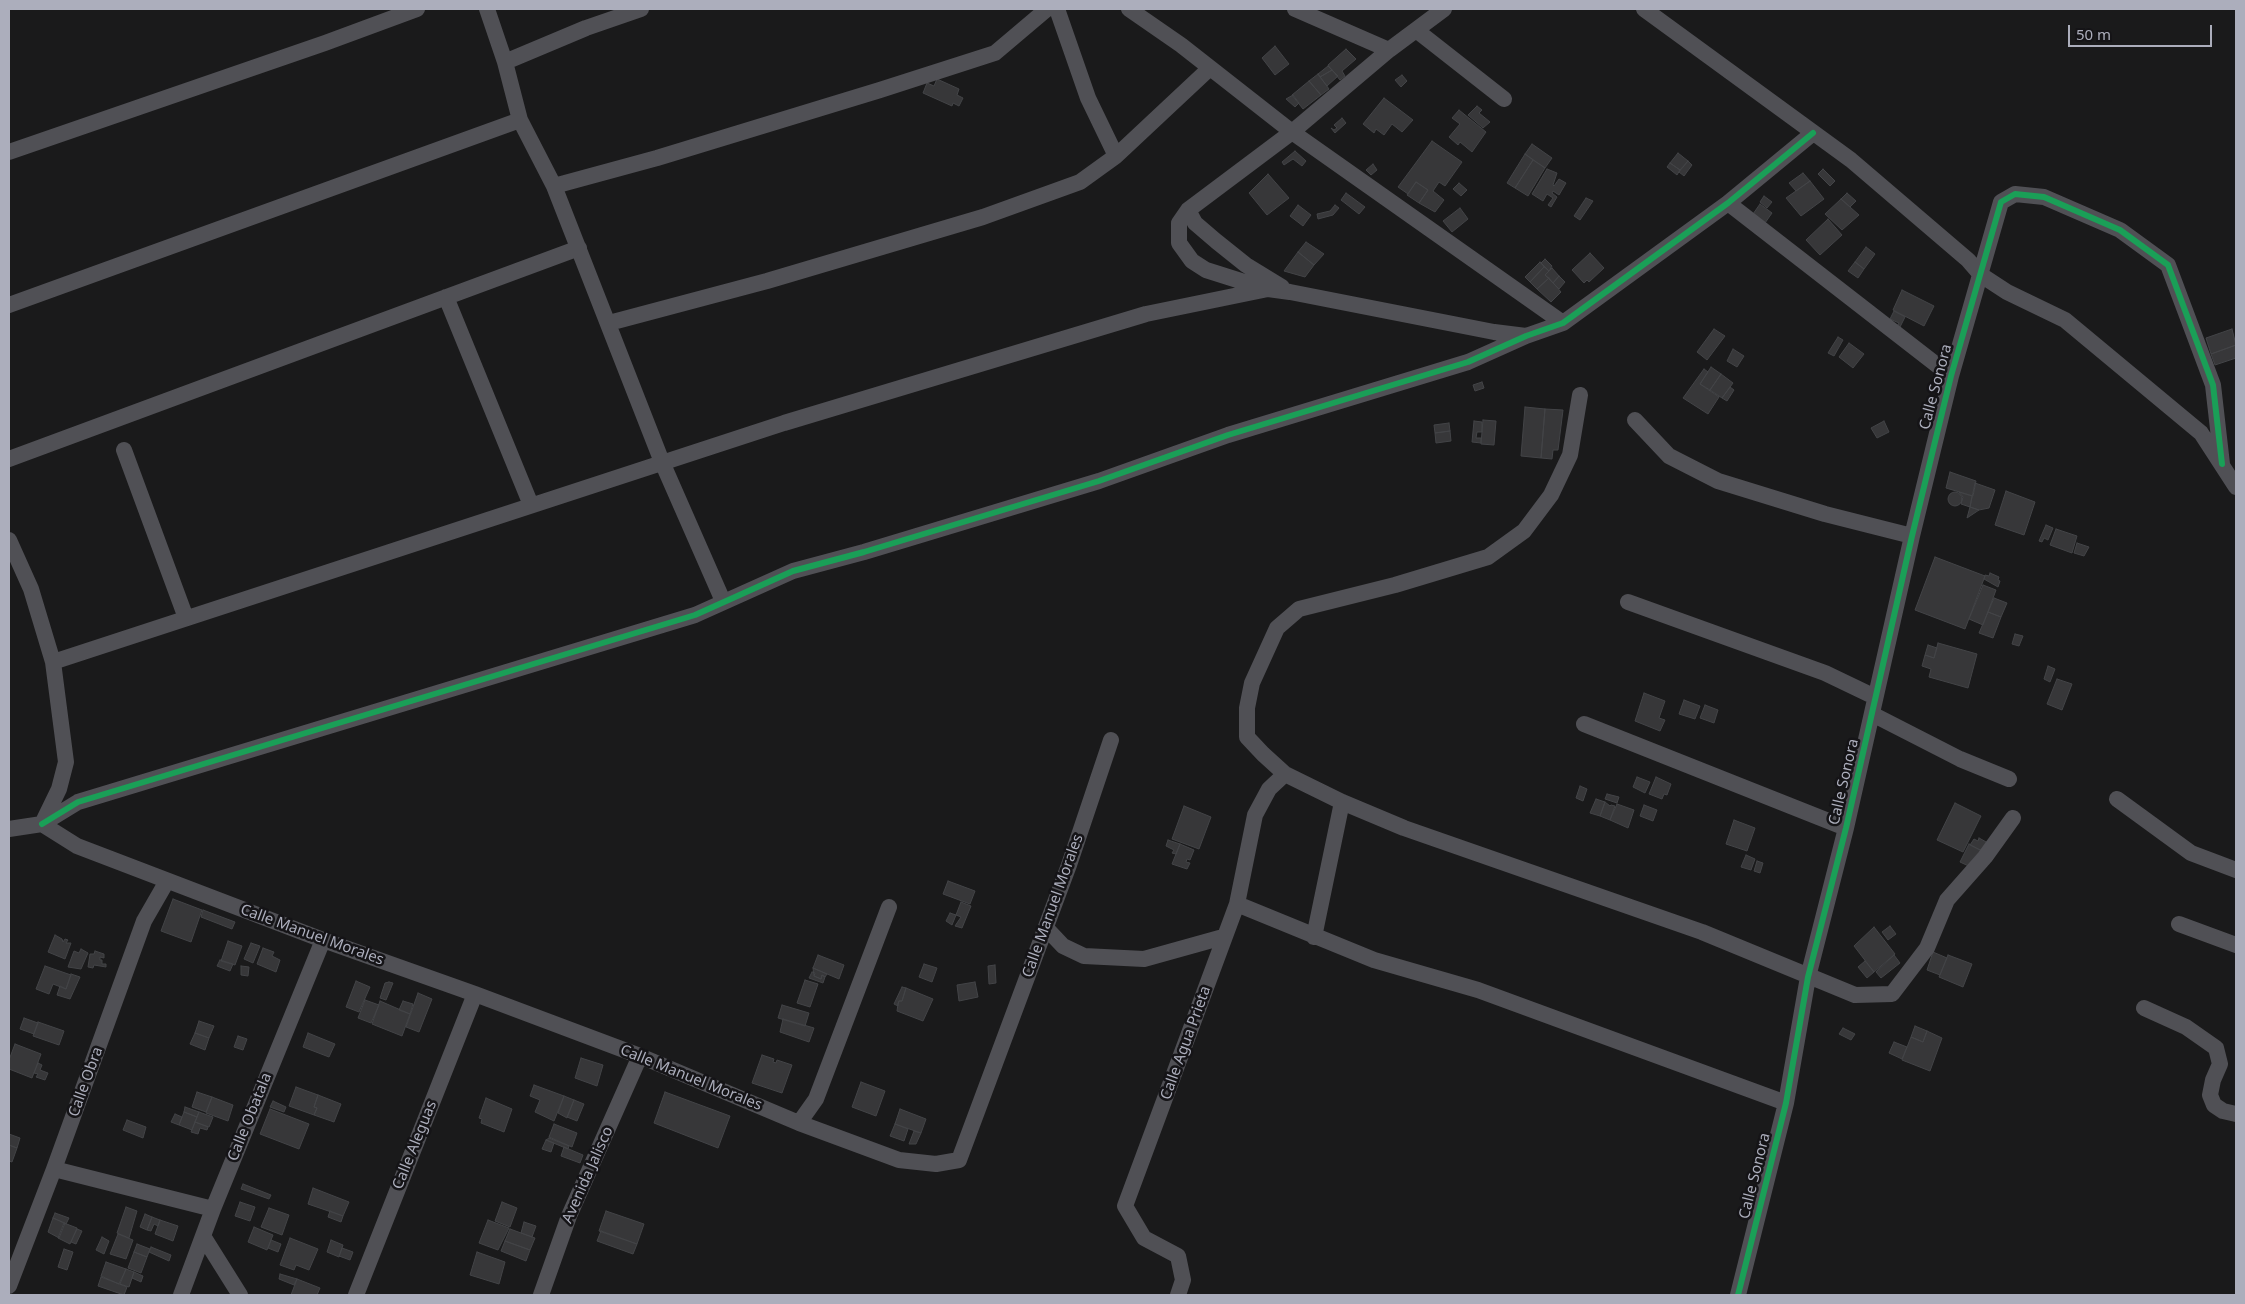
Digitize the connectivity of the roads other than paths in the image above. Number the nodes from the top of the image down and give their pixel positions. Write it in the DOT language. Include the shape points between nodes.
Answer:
graph roads {
  1 [pos="417,9"];
  2 [pos="487,9"];
  3 [pos="641,9"];
  4 [pos="1047,9"];
  5 [pos="1056,9"];
  6 [pos="1129,9"];
  7 [pos="1295,9"];
  8 [pos="1444,9"];
  9 [pos="1644,9"];
  10 [pos="1416,30"];
  11 [pos="1389,50"];
  12 [pos="505,62"];
  13 [pos="1210,68"];
  14 [pos="1504,99"];
  15 [pos="520,120"];
  16 [pos="1292,132"];
  17 [pos="1813,133"];
  18 [pos="9,152"];
  19 [pos="1116,156"];
  20 [pos="554,186"];
  21 [pos="1728,203"];
  22 [pos="1188,210"];
  23 [pos="579,248"];
  24 [pos="1981,275"];
  25 [pos="1268,289"];
  26 [pos="1290,292"];
  27 [pos="446,297"];
  28 [pos="9,305"];
  29 [pos="609,323"];
  30 [pos="1563,323"];
  31 [pos="1526,336"];
  32 [pos="1951,376"];
  33 [pos="1580,395"];
  34 [pos="1635,420"];
  35 [pos="124,450"];
  36 [pos="9,459"];
  37 [pos="662,462"];
  38 [pos="2222,464"];
  39 [pos="2236,487"];
  40 [pos="531,505"];
  41 [pos="1912,536"];
  42 [pos="9,540"];
  43 [pos="723,601"];
  44 [pos="1628,602"];
  45 [pos="186,618"];
  46 [pos="53,662"];
  47 [pos="1875,697"];
  48 [pos="1872,714"];
  49 [pos="1584,724"];
  50 [pos="1111,740"];
  51 [pos="1285,774"];
  52 [pos="2010,779"];
  53 [pos="2117,798"];
  54 [pos="1342,802"];
  55 [pos="2013,818"];
  56 [pos="42,824"];
  57 [pos="1846,828"];
  58 [pos="9,829"];
  59 [pos="2236,870"];
  60 [pos="167,881"];
  61 [pos="1236,904"];
  62 [pos="890,907"];
  63 [pos="2179,924"];
  64 [pos="1046,928"];
  65 [pos="1224,937"];
  66 [pos="1314,937"];
  67 [pos="323,940"];
  68 [pos="2236,945"];
  69 [pos="1808,977"];
  70 [pos="475,994"];
  71 [pos="2144,1008"];
  72 [pos="640,1056"];
  73 [pos="1786,1103"];
  74 [pos="2236,1114"];
  75 [pos="799,1123"];
  76 [pos="54,1169"];
  77 [pos="213,1209"];
  78 [pos="203,1236"];
  79 [pos="9,1286"];
  80 [pos="180,1295"];
  81 [pos="240,1295"];
  82 [pos="356,1295"];
  83 [pos="541,1295"];
  84 [pos="1178,1295"];
  85 [pos="1738,1295"];
  1 -- 18 [label="street"];
  2 -- 12 [label="street"];
  3 -- 12 [label="street"];
  4 -- 20 [label="street" via="995,53 657,158"];
  5 -- 19 [label="street" via="1088,98"];
  6 -- 13 [label="street"];
  7 -- 11 [label="street"];
  8 -- 10 [label="street"];
  9 -- 17 [label="street"];
  10 -- 11 [label="street"];
  10 -- 14 [label="street"];
  11 -- 16 [label="street"];
  12 -- 15 [label="street"];
  13 -- 16 [label="street"];
  13 -- 19 [label="street"];
  15 -- 20 [label="street"];
  15 -- 28 [label="street"];
  16 -- 22 [label="street"];
  16 -- 30 [label="street"];
  17 -- 21 [label="street"];
  17 -- 24 [label="street" via="1863,170 1968,260"];
  19 -- 29 [label="street" via="1080,182 983,217 767,281"];
  20 -- 23 [label="street"];
  21 -- 30 [label="street"];
  21 -- 32 [label="street"];
  22 -- 25 [label="street" via="1179,222 1179,243 1192,261 1206,270"];
  22 -- 26 [label="street" via="1195,223 1216,241 1246,265"];
  23 -- 27 [label="street"];
  23 -- 29 [label="street"];
  24 -- 32 [label="street, Calle Sonora"];
  24 -- 38 [label="street" via="2006,292 2066,320 2201,433"];
  24 -- 38 [label="street, Calle Sonora" via="2001,202 2016,194 2044,196 2120,230 2168,265 2213,385"];
  25 -- 26 [label="street"];
  25 -- 37 [label="street" via="1146,314"];
  26 -- 31 [label="street"];
  27 -- 36 [label="street"];
  27 -- 40 [label="street"];
  29 -- 37 [label="street"];
  30 -- 31 [label="street"];
  31 -- 43 [label="street" via="1468,362 1228,435 1099,481 793,571"];
  32 -- 41 [label="street, Calle Sonora"];
  33 -- 51 [label="street" via="1570,455 1550,495 1524,531 1488,557 1299,610 1277,628 1252,683 1247,708 1247,737"];
  34 -- 41 [label="street" via="1669,456 1718,481 1824,514"];
  35 -- 45 [label="street"];
  37 -- 40 [label="street"];
  37 -- 43 [label="street"];
  38 -- 39 [label="street"];
  40 -- 45 [label="street"];
  41 -- 47 [label="street, Calle Sonora"];
  42 -- 46 [label="street" via="30,589"];
  43 -- 56 [label="street" via="695,615 78,802"];
  44 -- 47 [label="street" via="1824,673"];
  45 -- 46 [label="street"];
  46 -- 56 [label="street" via="66,762 59,789"];
  47 -- 48 [label="street, Calle Sonora"];
  48 -- 52 [label="street" via="1960,760"];
  48 -- 57 [label="street, Calle Sonora"];
  49 -- 57 [label="street"];
  50 -- 64 [label="street, Calle Manuel Morales"];
  51 -- 54 [label="street"];
  51 -- 61 [label="street, Calle Agua Prieta" via="1269,789 1255,815"];
  53 -- 59 [label="street" via="2191,853"];
  54 -- 66 [label="street"];
  54 -- 69 [label="street" via="1404,828 1702,932"];
  55 -- 69 [label="street" via="1985,858 1947,900 1928,948 1892,994 1855,995"];
  56 -- 58 [label="street"];
  56 -- 60 [label="street, Calle Manuel Morales" via="77,846"];
  57 -- 69 [label="street, Calle Sonora"];
  60 -- 67 [label="street, Calle Manuel Morales"];
  60 -- 76 [label="street, Calle Obra" via="144,921"];
  61 -- 65 [label="street, Calle Agua Prieta"];
  61 -- 66 [label="street"];
  62 -- 75 [label="street" via="816,1099"];
  63 -- 68 [label="street"];
  64 -- 65 [label="street" via="1063,946 1084,956 1144,959"];
  64 -- 75 [label="street, Calle Manuel Morales" via="959,1160 936,1164 899,1160"];
  65 -- 84 [label="street, Calle Agua Prieta" via="1125,1206 1144,1238 1178,1256 1183,1280"];
  66 -- 73 [label="street" via="1404,970 1478,990"];
  67 -- 70 [label="street, Calle Manuel Morales"];
  67 -- 77 [label="street, Calle Obatala"];
  69 -- 73 [label="street, Calle Sonora"];
  70 -- 72 [label="street, Calle Manuel Morales"];
  70 -- 82 [label="street, Calle Aleguas"];
  71 -- 74 [label="street" via="2186,1027 2216,1048 2220,1064 2210,1095 2214,1105"];
  72 -- 75 [label="street, Calle Manuel Morales"];
  72 -- 83 [label="street, Avenida Jalisco" via="569,1216"];
  73 -- 85 [label="street, Calle Sonora"];
  76 -- 77 [label="street"];
  76 -- 79 [label="street, Calle Obra"];
  77 -- 78 [label="street, Calle Obatala"];
  78 -- 80 [label="street, Calle Obatala"];
  78 -- 81 [label="street"];
}
